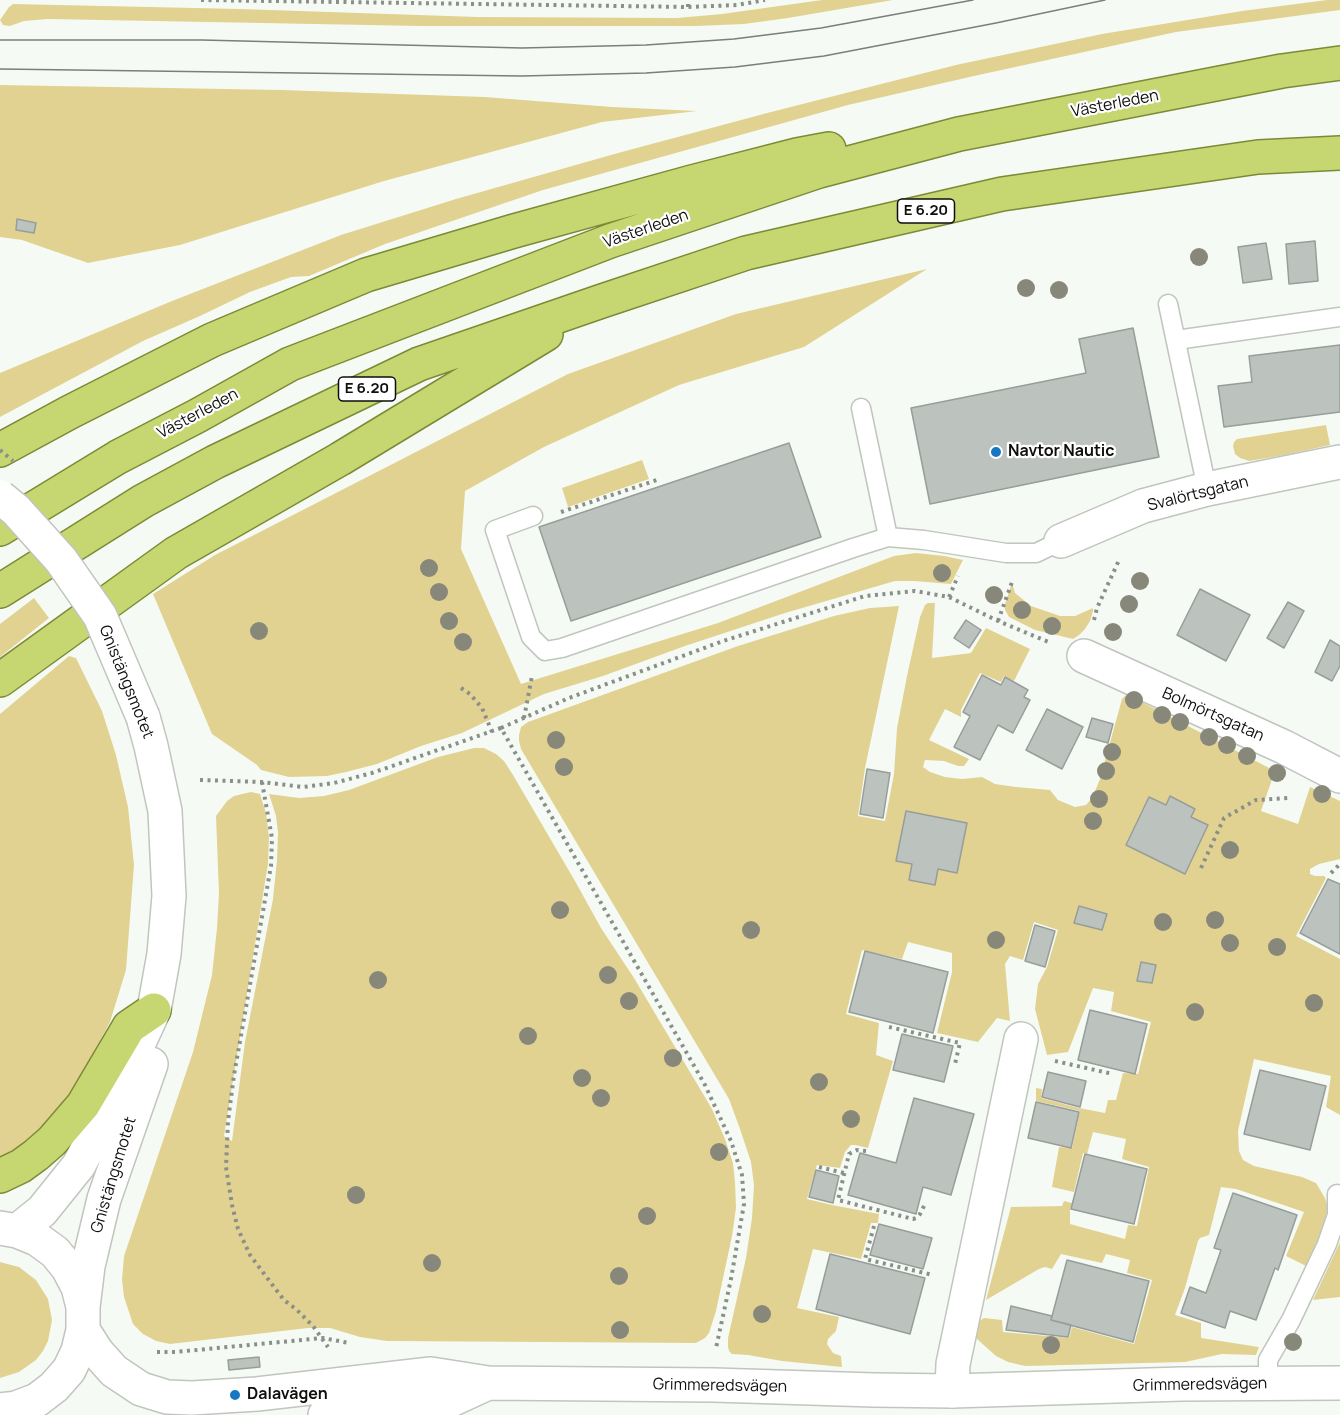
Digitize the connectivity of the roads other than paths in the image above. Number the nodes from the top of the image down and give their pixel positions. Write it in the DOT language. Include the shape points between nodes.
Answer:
graph roads {
  1 [pos="1340,63"];
  2 [pos="959,134"];
  3 [pos="1340,153"];
  4 [pos="602,301"];
  5 [pos="1168,304"];
  6 [pos="1340,317"];
  7 [pos="1176,340"];
  8 [pos="861,408"];
  9 [pos="0,450"];
  10 [pos="1340,462"];
  11 [pos="1208,489"];
  12 [pos="0,496"];
  13 [pos="533,516"];
  14 [pos="0,529"];
  15 [pos="888,537"];
  16 [pos="1061,541"];
  17 [pos="0,591"];
  18 [pos="1084,656"];
  19 [pos="0,680"];
  20 [pos="1340,776"];
  21 [pos="154,1010"];
  22 [pos="1019,1047"];
  23 [pos="0,1176"];
  24 [pos="1337,1194"];
  25 [pos="9,1229"];
  26 [pos="83,1319"];
  27 [pos="1340,1383"];
  28 [pos="1268,1385"];
  29 [pos="952,1391"];
  30 [pos="321,1406"];
  31 [pos="14,1411"];
  1 -- 2 [label="highway, Västerleden"];
  2 -- 9 [label="highway" via="813,151 366,275 212,340"];
  2 -- 14 [label="highway, Västerleden" via="819,171 621,238 290,363 118,457"];
  3 -- 4 [label="highway, E 6.20" via="1258,157 1002,194 746,253"];
  4 -- 17 [label="highway, E 6.20" via="419,364 215,462 143,501"];
  4 -- 19 [label="highway" via="176,554"];
  5 -- 7 [label="lane"];
  6 -- 7 [label="lane"];
  7 -- 11 [label="lane"];
  8 -- 15 [label="lane"];
  10 -- 11 [label="street, Svalörtsgatan"];
  11 -- 16 [label="street, Svalörtsgatan" via="1143,506"];
  12 -- 21 [label="street, Gnistängsmotet, bridge" via="61,560 100,616 143,717 165,811 169,896"];
  13 -- 15 [label="lane" via="495,530 531,637 545,651"];
  15 -- 16 [label="lane" via="1006,553 1036,553"];
  18 -- 20 [label="street, Bolmörtsgatan"];
  21 -- 23 [label="highway" via="129,1027 83,1104 52,1141 21,1166"];
  21 -- 25 [label="street, Gnistängsmotet" via="79,1165 42,1211"];
  21 -- 26 [label="street, Gnistängsmotet" via="159,1043 104,1199 88,1266"];
  22 -- 29 [label="street" via="953,1364"];
  24 -- 28 [label="lane" via="1337,1215 1327,1244 1268,1360"];
  25 -- 26 [label="street, Grimmeredsvägen" via="37,1239 55,1252 78,1287"];
  26 -- 30 [label="street, Grimmeredsvägen" via="97,1352 114,1371 141,1389 167,1397 257,1394"];
  26 -- 31 [label="street" via="78,1351 69,1370 37,1400"];
  27 -- 28 [label="street, Grimmeredsvägen"];
  28 -- 29 [label="street, Grimmeredsvägen"];
  29 -- 30 [label="street, Grimmeredsvägen" via="488,1383 449,1401"];
}
